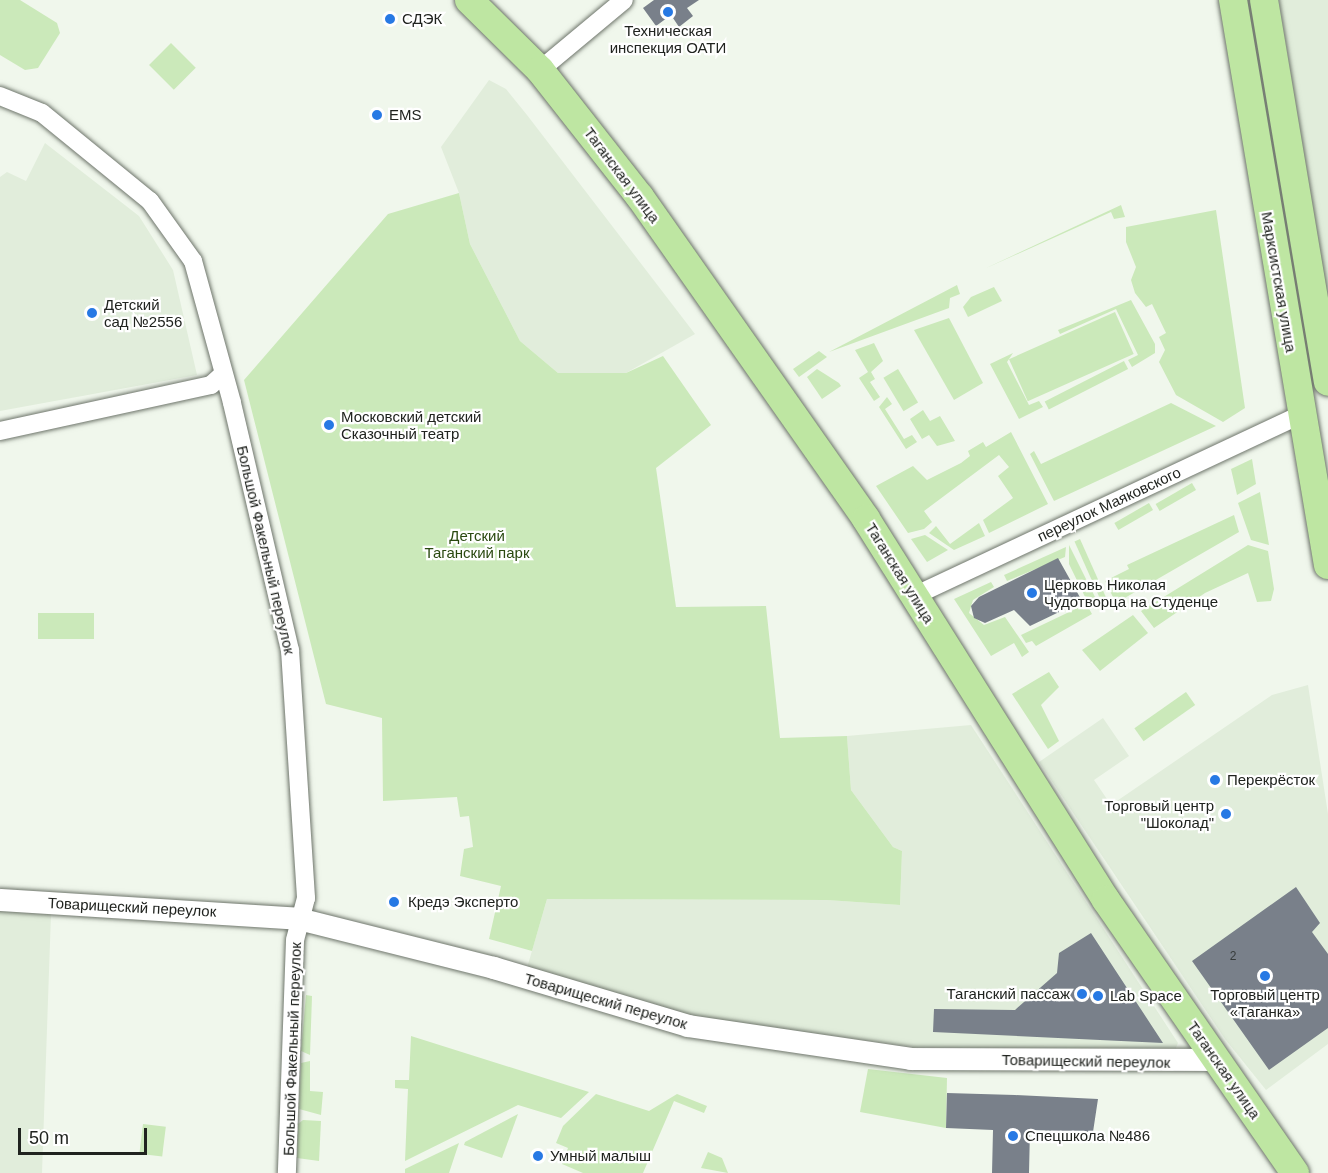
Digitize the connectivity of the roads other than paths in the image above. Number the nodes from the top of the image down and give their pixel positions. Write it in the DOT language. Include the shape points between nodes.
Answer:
graph roads {
  1 [pos="469,0"];
  2 [pos="624,0"];
  3 [pos="1233,0"];
  4 [pos="1264,0"];
  5 [pos="540,70"];
  6 [pos="0,96"];
  7 [pos="1327,373"];
  8 [pos="222,375"];
  9 [pos="1302,414"];
  10 [pos="0,431"];
  11 [pos="1328,565"];
  12 [pos="916,595"];
  13 [pos="0,900"];
  14 [pos="299,919"];
  15 [pos="1218,1060"];
  16 [pos="287,1173"];
  17 [pos="1295,1173"];
  1 -- 5 [label="main road, Таганская улица"];
  2 -- 5 [label="street"];
  3 -- 9 [label="main road, Марксистская улица"];
  4 -- 7 [label="main road, Марксистская улица"];
  5 -- 12 [label="main road, Таганская улица" via="640,197"];
  6 -- 8 [label="street, Большой Факельный переулок" via="42,113 150,201 193,261"];
  8 -- 10 [label="street" via="211,385"];
  8 -- 14 [label="street, Большой Факельный переулок" via="290,650 306,898"];
  9 -- 11 [label="main road, Марксистская улица"];
  9 -- 12 [label="street, переулок Маяковского"];
  12 -- 15 [label="main road, Таганская улица" via="1106,900"];
  13 -- 14 [label="street, Товарищеский переулок"];
  14 -- 15 [label="street, Товарищеский переулок" via="732,1034 911,1059"];
  14 -- 16 [label="street, Большой Факельный переулок"];
  15 -- 17 [label="main road, Таганская улица"];
}
